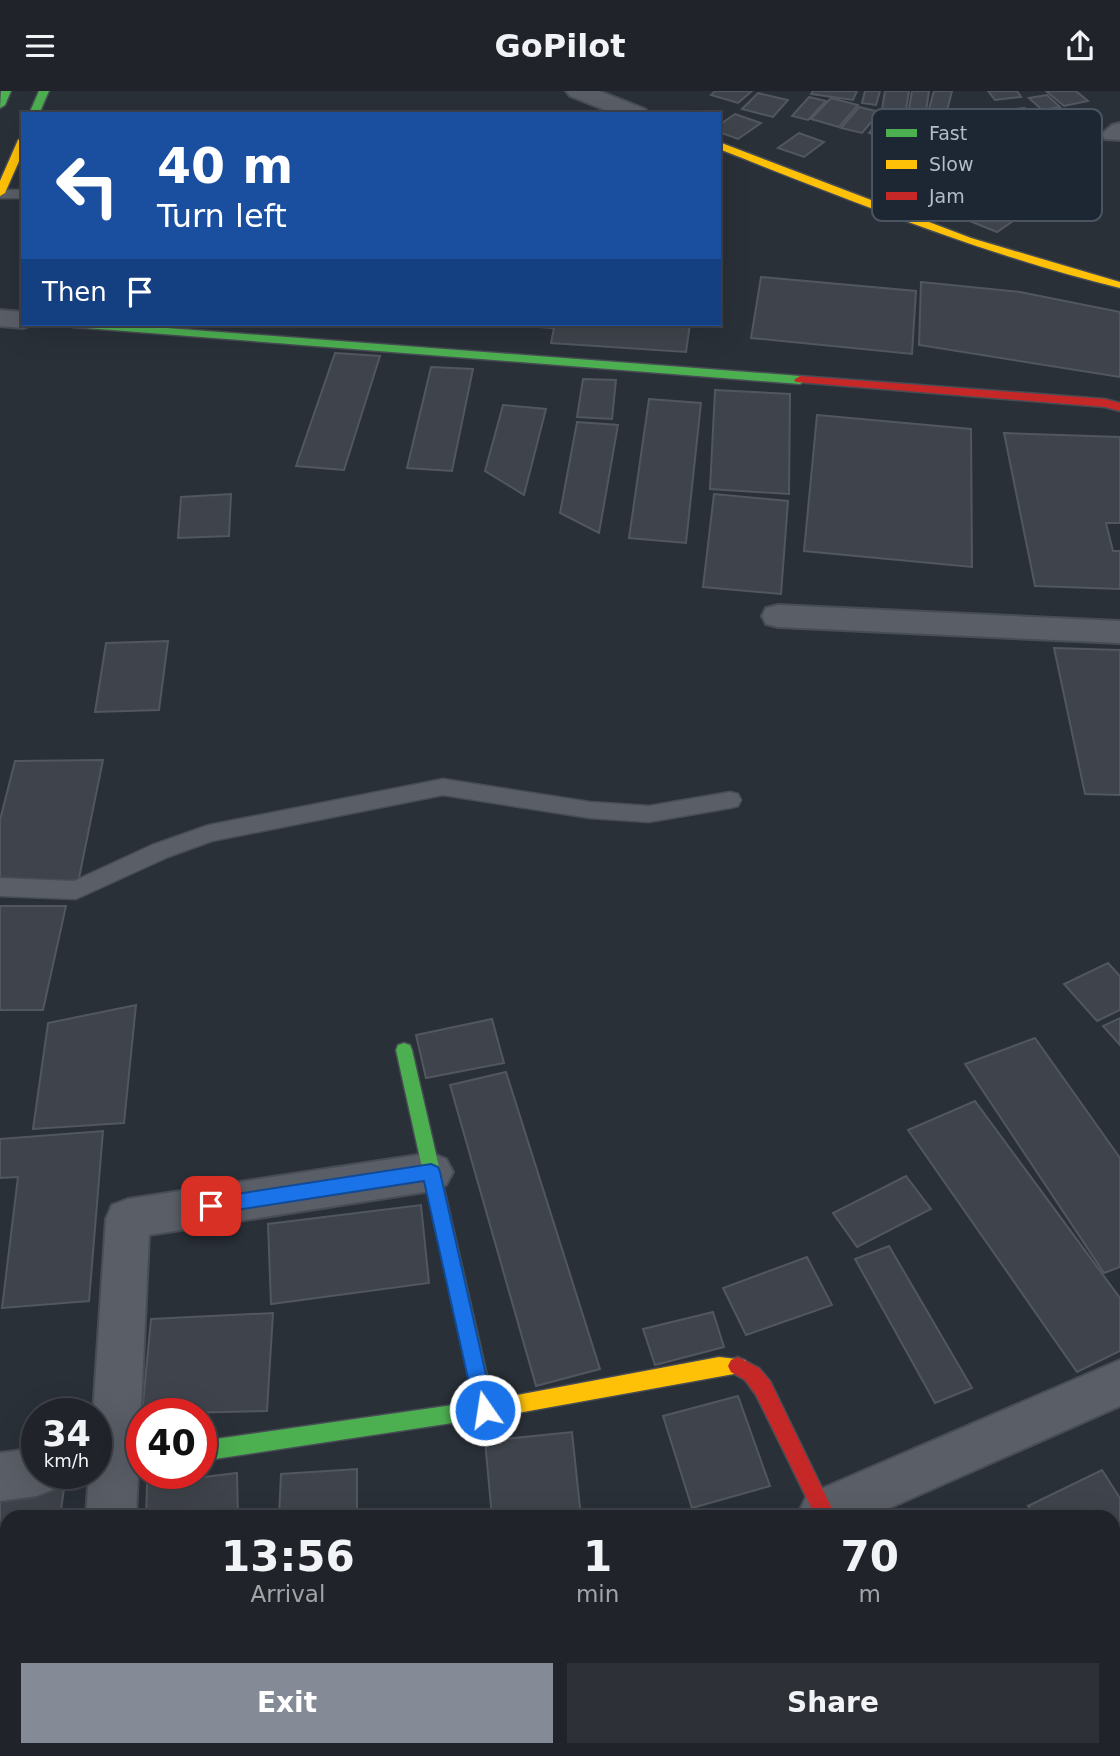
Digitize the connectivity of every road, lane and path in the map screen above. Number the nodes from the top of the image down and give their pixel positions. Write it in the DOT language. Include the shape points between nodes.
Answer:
graph roads {
  1 [pos="6,91"];
  2 [pos="44,91"];
  3 [pos="578,91"];
  4 [pos="0,104"];
  5 [pos="35,112"];
  6 [pos="632,112"];
  7 [pos="21,145"];
  8 [pos="721,146"];
  9 [pos="0,194"];
  10 [pos="21,194"];
  11 [pos="872,204"];
  12 [pos="917,221"];
  13 [pos="1120,285"];
  14 [pos="0,318"];
  15 [pos="21,320"];
  16 [pos="99,326"];
  17 [pos="1120,407"];
  18 [pos="778,616"];
  19 [pos="1120,632"];
  20 [pos="730,800"];
  21 [pos="0,887"];
  22 [pos="404,1050"];
  23 [pos="431,1172"];
  24 [pos="1120,1383"];
  25 [pos="485,1410"];
  26 [pos="217,1449"];
  27 [pos="118,1463"];
  28 [pos="21,1474"];
  29 [pos="0,1476"];
  30 [pos="112,1510"];
  31 [pos="823,1510"];
  32 [pos="836,1510"];
  1 -- 4 [label="main road"];
  2 -- 5 [label="main road"];
  3 -- 6 [label="street"];
  7 -- 9 [label="main road"];
  8 -- 11 [label="main road"];
  9 -- 10 [label="lane"];
  12 -- 13 [label="main road"];
  14 -- 15 [label="street"];
  16 -- 17 [label="main road"];
  18 -- 19 [label="street"];
  20 -- 21 [label="lane" via="649,814 590,810 443,787 209,833 76,890"];
  22 -- 23 [label="main road"];
  23 -- 25 [label="main road"];
  23 -- 27 [label="street" via="128,1219"];
  24 -- 32 [label="street"];
  25 -- 26 [label="main road"];
  25 -- 31 [label="main road" via="700,1369 738,1366 763,1388"];
  27 -- 30 [label="street"];
  28 -- 29 [label="street"];
}
